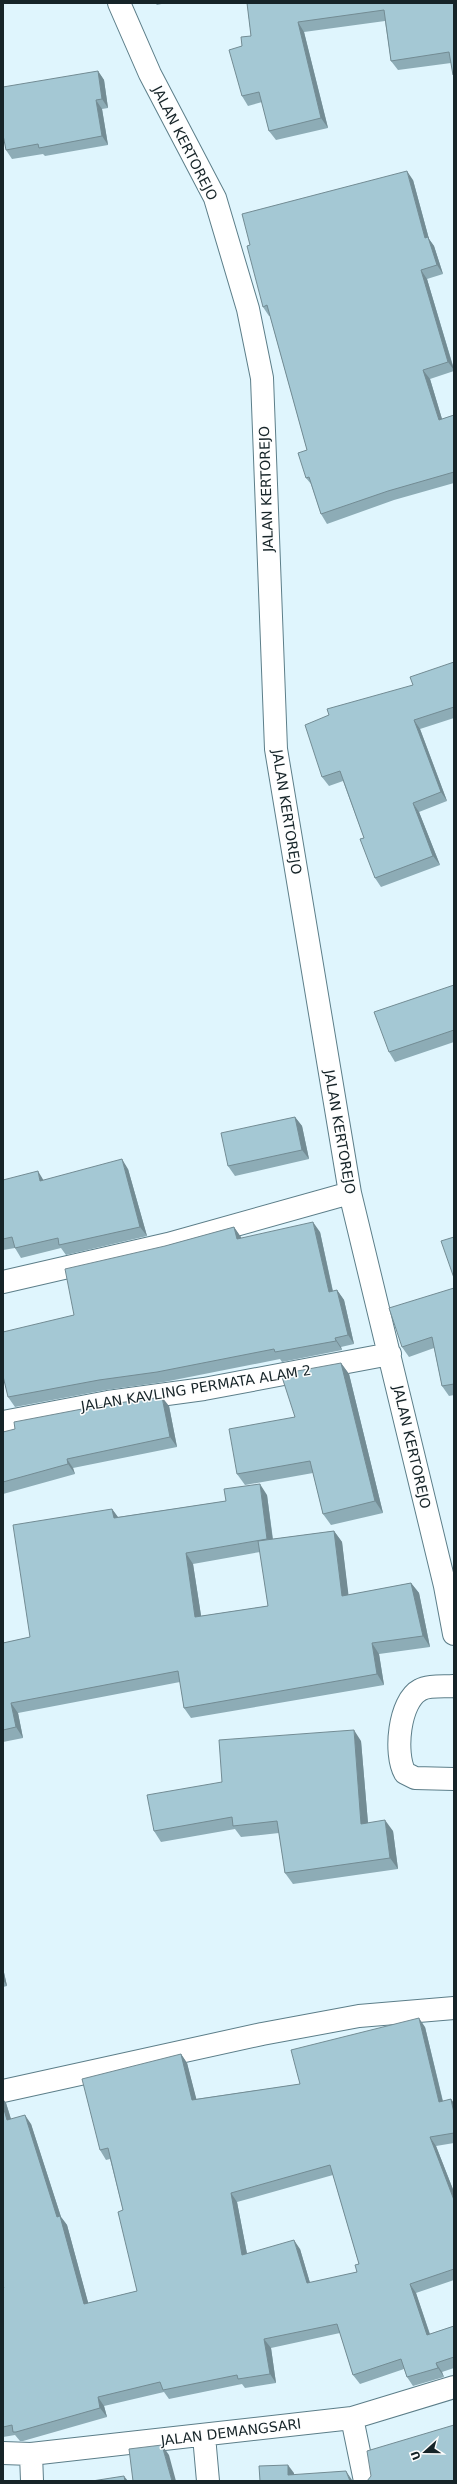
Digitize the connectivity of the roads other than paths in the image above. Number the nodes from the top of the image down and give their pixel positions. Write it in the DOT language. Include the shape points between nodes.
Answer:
graph roads {
  1 [pos="119,3"];
  2 [pos="350,1193"];
  3 [pos="3,1282"];
  4 [pos="390,1354"];
  5 [pos="3,1422"];
  6 [pos="449,1586"];
  7 [pos="454,1634"];
  8 [pos="454,1686"];
  9 [pos="454,1779"];
  10 [pos="454,2008"];
  11 [pos="3,2091"];
  12 [pos="454,2387"];
  13 [pos="352,2418"];
  14 [pos="204,2436"];
  15 [pos="3,2453"];
  16 [pos="31,2454"];
  17 [pos="32,2481"];
  18 [pos="208,2481"];
  19 [pos="365,2481"];
  1 -- 2 [label="street, JALAN KERTOREJO" via="150,74 215,198 248,309 262,378 276,749"];
  2 -- 3 [label="street" via="168,1244"];
  2 -- 4 [label="street, JALAN KERTOREJO"];
  4 -- 5 [label="street, JALAN KAVLING PERMATA ALAM 2" via="204,1389 108,1402"];
  4 -- 6 [label="street, JALAN KERTOREJO"];
  6 -- 7 [label="street, JALAN KERTOREJO"];
  8 -- 9 [label="street" via="421,1689 409,1698 404,1709 399,1756 405,1773 415,1778"];
  10 -- 11 [label="street" via="344,2018"];
  12 -- 13 [label="street, JALAN DEMANGSARI"];
  13 -- 14 [label="street, JALAN DEMANGSARI"];
  13 -- 19 [label="street"];
  14 -- 16 [label="street, JALAN DEMANGSARI"];
  14 -- 18 [label="street"];
  15 -- 16 [label="street, JALAN DEMANGSARI"];
  16 -- 17 [label="street"];
}
